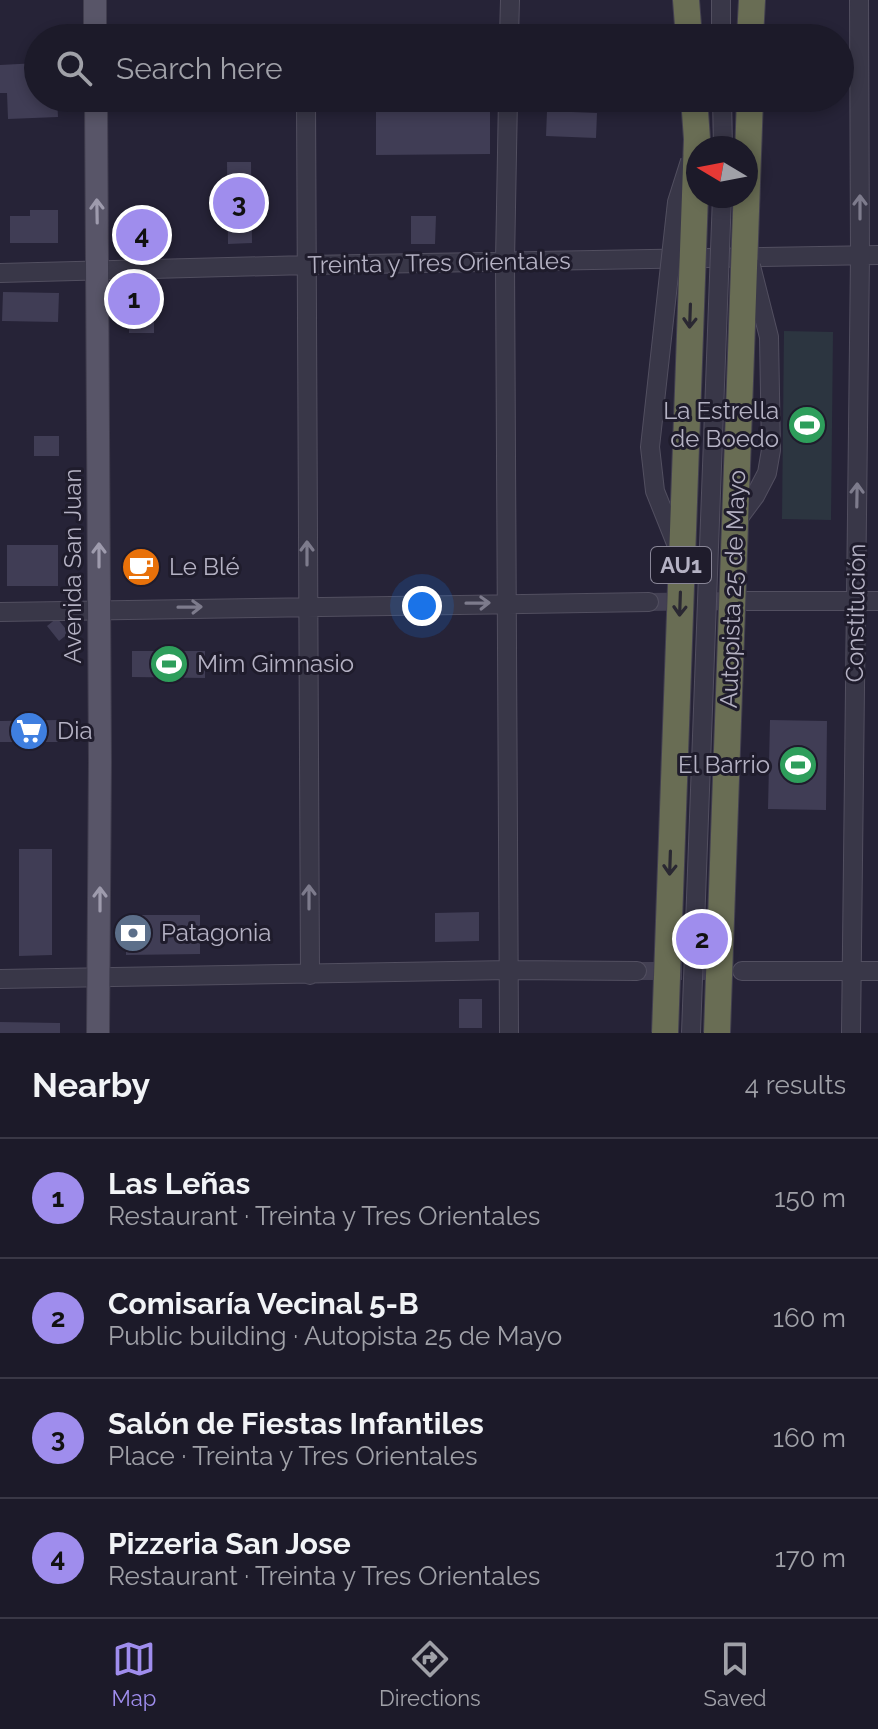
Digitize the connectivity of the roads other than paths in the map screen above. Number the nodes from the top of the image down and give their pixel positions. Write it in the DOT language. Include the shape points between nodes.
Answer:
graph roads {
  1 [pos="95,0"];
  2 [pos="510,0"];
  3 [pos="686,0"];
  4 [pos="721,0"];
  5 [pos="750,0"];
  6 [pos="859,0"];
  7 [pos="95,24"];
  8 [pos="509,24"];
  9 [pos="688,24"];
  10 [pos="721,24"];
  11 [pos="749,24"];
  12 [pos="96,112"];
  13 [pos="306,112"];
  14 [pos="508,112"];
  15 [pos="695,112"];
  16 [pos="722,112"];
  17 [pos="750,112"];
  18 [pos="723,136"];
  19 [pos="722,208"];
  20 [pos="869,256"];
  21 [pos="505,262"];
  22 [pos="307,265"];
  23 [pos="98,269"];
  24 [pos="0,273"];
  25 [pos="747,601"];
  26 [pos="856,601"];
  27 [pos="878,601"];
  28 [pos="649,602"];
  29 [pos="507,603"];
  30 [pos="307,606"];
  31 [pos="99,609"];
  32 [pos="0,612"];
  33 [pos="509,970"];
  34 [pos="637,971"];
  35 [pos="742,971"];
  36 [pos="852,971"];
  37 [pos="878,971"];
  38 [pos="310,975"];
  39 [pos="100,977"];
  40 [pos="0,979"];
  41 [pos="98,1033"];
  42 [pos="509,1033"];
  43 [pos="665,1033"];
  44 [pos="691,1033"];
  45 [pos="717,1033"];
  46 [pos="851,1033"];
  1 -- 7 [label="main road"];
  2 -- 8 [label="street"];
  3 -- 9 [label="highway"];
  4 -- 10 [label="street"];
  5 -- 11 [label="highway"];
  20 -- 6 [label="street, Constitución, one-way"];
  23 -- 12 [label="main road, Avenida San Juan, one-way"];
  13 -- 22 [label="street"];
  14 -- 21 [label="street"];
  15 -- 43 [label="highway, AU1, one-way, bridge"];
  16 -- 18 [label="street"];
  17 -- 45 [label="highway, Autopista 25 de Mayo / AU1, bridge"];
  19 -- 44 [label="street, bridge"];
  20 -- 21 [label="street, Treinta y Tres Orientales"];
  26 -- 20 [label="street, Constitución, one-way"];
  21 -- 22 [label="street, Treinta y Tres Orientales"];
  21 -- 29 [label="street"];
  22 -- 23 [label="street, Treinta y Tres Orientales"];
  30 -- 22 [label="street, one-way"];
  23 -- 24 [label="street, Treinta y Tres Orientales"];
  31 -- 23 [label="main road, Avenida San Juan, one-way"];
  25 -- 26 [label="street"];
  26 -- 27 [label="street"];
  26 -- 36 [label="street, Constitución"];
  28 -- 29 [label="street"];
  30 -- 29 [label="street, one-way"];
  29 -- 33 [label="street"];
  31 -- 30 [label="street, one-way"];
  38 -- 30 [label="street, one-way"];
  31 -- 32 [label="street"];
  39 -- 31 [label="main road, Avenida San Juan, one-way"];
  33 -- 34 [label="street"];
  33 -- 38 [label="street"];
  33 -- 42 [label="street"];
  35 -- 36 [label="street"];
  36 -- 37 [label="street"];
  36 -- 46 [label="street, Constitución"];
  38 -- 39 [label="street"];
  39 -- 40 [label="street"];
  39 -- 41 [label="main road, Avenida San Juan"];
}
